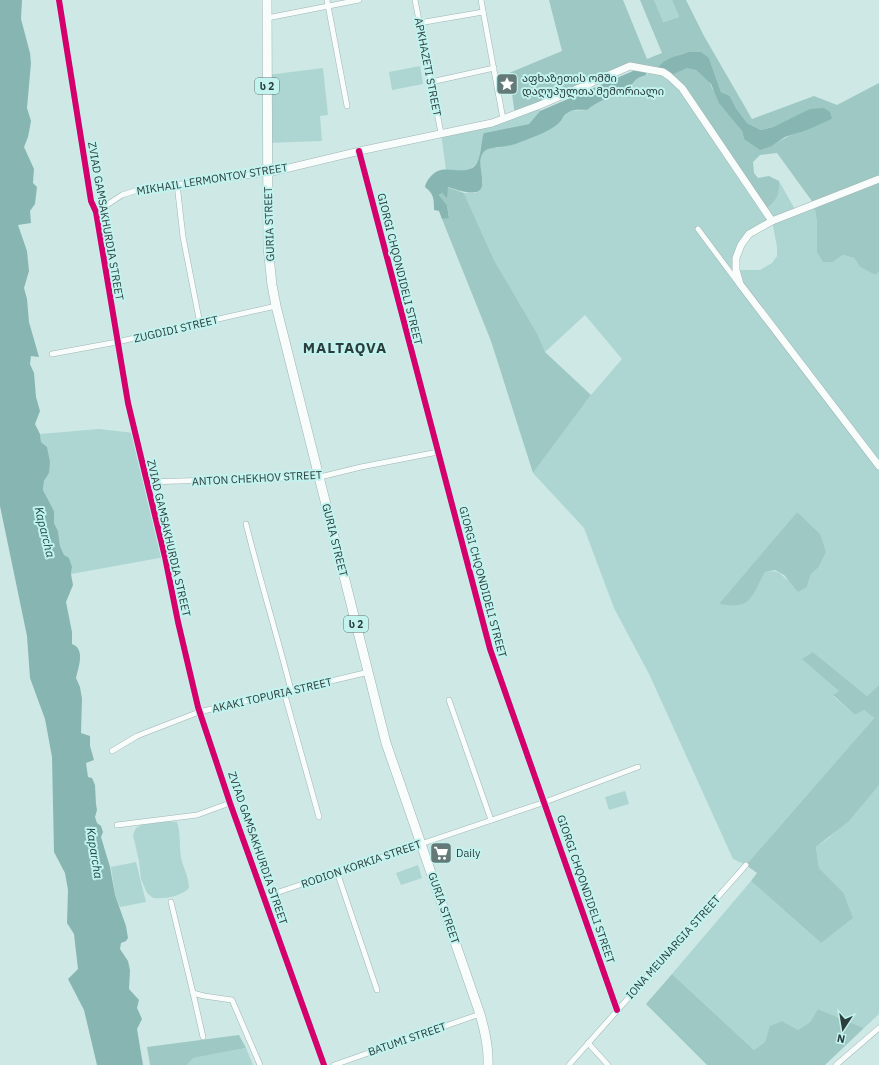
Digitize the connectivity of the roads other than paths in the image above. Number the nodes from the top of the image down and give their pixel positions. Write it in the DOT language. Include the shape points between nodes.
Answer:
graph roads {
  1 [pos="58,0"];
  2 [pos="267,0"];
  3 [pos="327,0"];
  4 [pos="359,0"];
  5 [pos="414,0"];
  6 [pos="481,0"];
  7 [pos="328,7"];
  8 [pos="483,12"];
  9 [pos="267,18"];
  10 [pos="419,23"];
  11 [pos="494,68"];
  12 [pos="431,82"];
  13 [pos="347,106"];
  14 [pos="503,120"];
  15 [pos="441,133"];
  16 [pos="359,151"];
  17 [pos="268,173"];
  18 [pos="879,179"];
  19 [pos="177,184"];
  20 [pos="96,212"];
  21 [pos="772,221"];
  22 [pos="698,229"];
  23 [pos="742,288"];
  24 [pos="276,306"];
  25 [pos="200,324"];
  26 [pos="117,342"];
  27 [pos="52,354"];
  28 [pos="438,452"];
  29 [pos="879,466"];
  30 [pos="320,477"];
  31 [pos="146,482"];
  32 [pos="246,524"];
  33 [pos="369,672"];
  34 [pos="291,690"];
  35 [pos="284,692"];
  36 [pos="449,700"];
  37 [pos="200,712"];
  38 [pos="112,751"];
  39 [pos="638,767"];
  40 [pos="545,802"];
  41 [pos="230,803"];
  42 [pos="319,817"];
  43 [pos="491,820"];
  44 [pos="117,825"];
  45 [pos="421,844"];
  46 [pos="746,865"];
  47 [pos="337,872"];
  48 [pos="264,897"];
  49 [pos="171,902"];
  50 [pos="377,990"];
  51 [pos="193,993"];
  52 [pos="617,1010"];
  53 [pos="480,1014"];
  54 [pos="879,1028"];
  55 [pos="203,1037"];
  56 [pos="588,1043"];
  57 [pos="260,1065"];
  58 [pos="324,1065"];
  59 [pos="334,1065"];
  60 [pos="488,1065"];
  61 [pos="569,1065"];
  62 [pos="608,1065"];
  63 [pos="836,1065"];
  1 -- 20 [label="street, ZVIAD GAMSAKHURDIA STREET" via="91,201"];
  2 -- 9 [label="highway, GURIA STREET / ს 2"];
  3 -- 7 [label="street"];
  4 -- 7 [label="street"];
  5 -- 10 [label="street, APKHAZETI STREET"];
  6 -- 8 [label="street"];
  7 -- 9 [label="street"];
  7 -- 13 [label="street"];
  8 -- 10 [label="street"];
  8 -- 11 [label="street"];
  9 -- 17 [label="highway, GURIA STREET / ს 2"];
  10 -- 12 [label="street, APKHAZETI STREET"];
  11 -- 12 [label="street"];
  11 -- 14 [label="street"];
  12 -- 15 [label="street, APKHAZETI STREET"];
  14 -- 15 [label="street, MIKHAIL LERMONTOV STREET"];
  14 -- 21 [label="street, MIKHAIL LERMONTOV STREET" via="630,66 663,72 682,88"];
  15 -- 16 [label="street, MIKHAIL LERMONTOV STREET"];
  16 -- 17 [label="street, MIKHAIL LERMONTOV STREET"];
  16 -- 28 [label="street, GIORGI CHQONDIDELI STREET"];
  17 -- 19 [label="street, MIKHAIL LERMONTOV STREET"];
  17 -- 24 [label="highway, GURIA STREET / ს 2" via="268,247"];
  18 -- 21 [label="street"];
  19 -- 20 [label="street, MIKHAIL LERMONTOV STREET" via="141,189 122,195"];
  19 -- 25 [label="street"];
  20 -- 26 [label="street, ZVIAD GAMSAKHURDIA STREET"];
  21 -- 23 [label="street" via="749,234 741,245 736,258 736,270"];
  22 -- 23 [label="street"];
  23 -- 29 [label="street"];
  24 -- 25 [label="street, ZUGDIDI STREET"];
  24 -- 30 [label="highway, GURIA STREET / ს 2"];
  25 -- 26 [label="street, ZUGDIDI STREET"];
  26 -- 27 [label="street, ZUGDIDI STREET"];
  26 -- 31 [label="street, ZVIAD GAMSAKHURDIA STREET"];
  28 -- 30 [label="street, ANTON CHEKHOV STREET"];
  28 -- 40 [label="street, GIORGI CHQONDIDELI STREET" via="490,648"];
  30 -- 31 [label="street, ANTON CHEKHOV STREET"];
  30 -- 33 [label="highway, GURIA STREET / ს 2"];
  31 -- 37 [label="street, ZVIAD GAMSAKHURDIA STREET"];
  32 -- 34 [label="street"];
  33 -- 34 [label="street, AKAKI TOPURIA STREET"];
  33 -- 45 [label="highway, GURIA STREET / ს 2" via="386,743"];
  34 -- 35 [label="street, AKAKI TOPURIA STREET"];
  35 -- 37 [label="street, AKAKI TOPURIA STREET"];
  35 -- 42 [label="street"];
  36 -- 43 [label="street"];
  37 -- 38 [label="street, AKAKI TOPURIA STREET" via="137,736"];
  37 -- 41 [label="street, ZVIAD GAMSAKHURDIA STREET"];
  39 -- 40 [label="street, RODION KORKIA STREET"];
  40 -- 43 [label="street, RODION KORKIA STREET"];
  40 -- 52 [label="street, GIORGI CHQONDIDELI STREET"];
  41 -- 44 [label="street" via="197,815"];
  41 -- 48 [label="street, ZVIAD GAMSAKHURDIA STREET"];
  43 -- 45 [label="street, RODION KORKIA STREET"];
  45 -- 47 [label="street, RODION KORKIA STREET"];
  45 -- 53 [label="highway, GURIA STREET / ს 2"];
  46 -- 52 [label="street, IONA MEUNARGIA STREET"];
  47 -- 48 [label="street, RODION KORKIA STREET"];
  47 -- 50 [label="street"];
  48 -- 58 [label="street, ZVIAD GAMSAKHURDIA STREET"];
  49 -- 51 [label="street"];
  51 -- 55 [label="street"];
  51 -- 57 [label="street" via="232,1000"];
  52 -- 56 [label="street, IONA MEUNARGIA STREET"];
  53 -- 59 [label="street, BATUMI STREET"];
  53 -- 60 [label="highway, GURIA STREET / ს 2" via="487,1038"];
  54 -- 63 [label="street"];
  56 -- 61 [label="street, IONA MEUNARGIA STREET"];
  56 -- 62 [label="street"];
}
